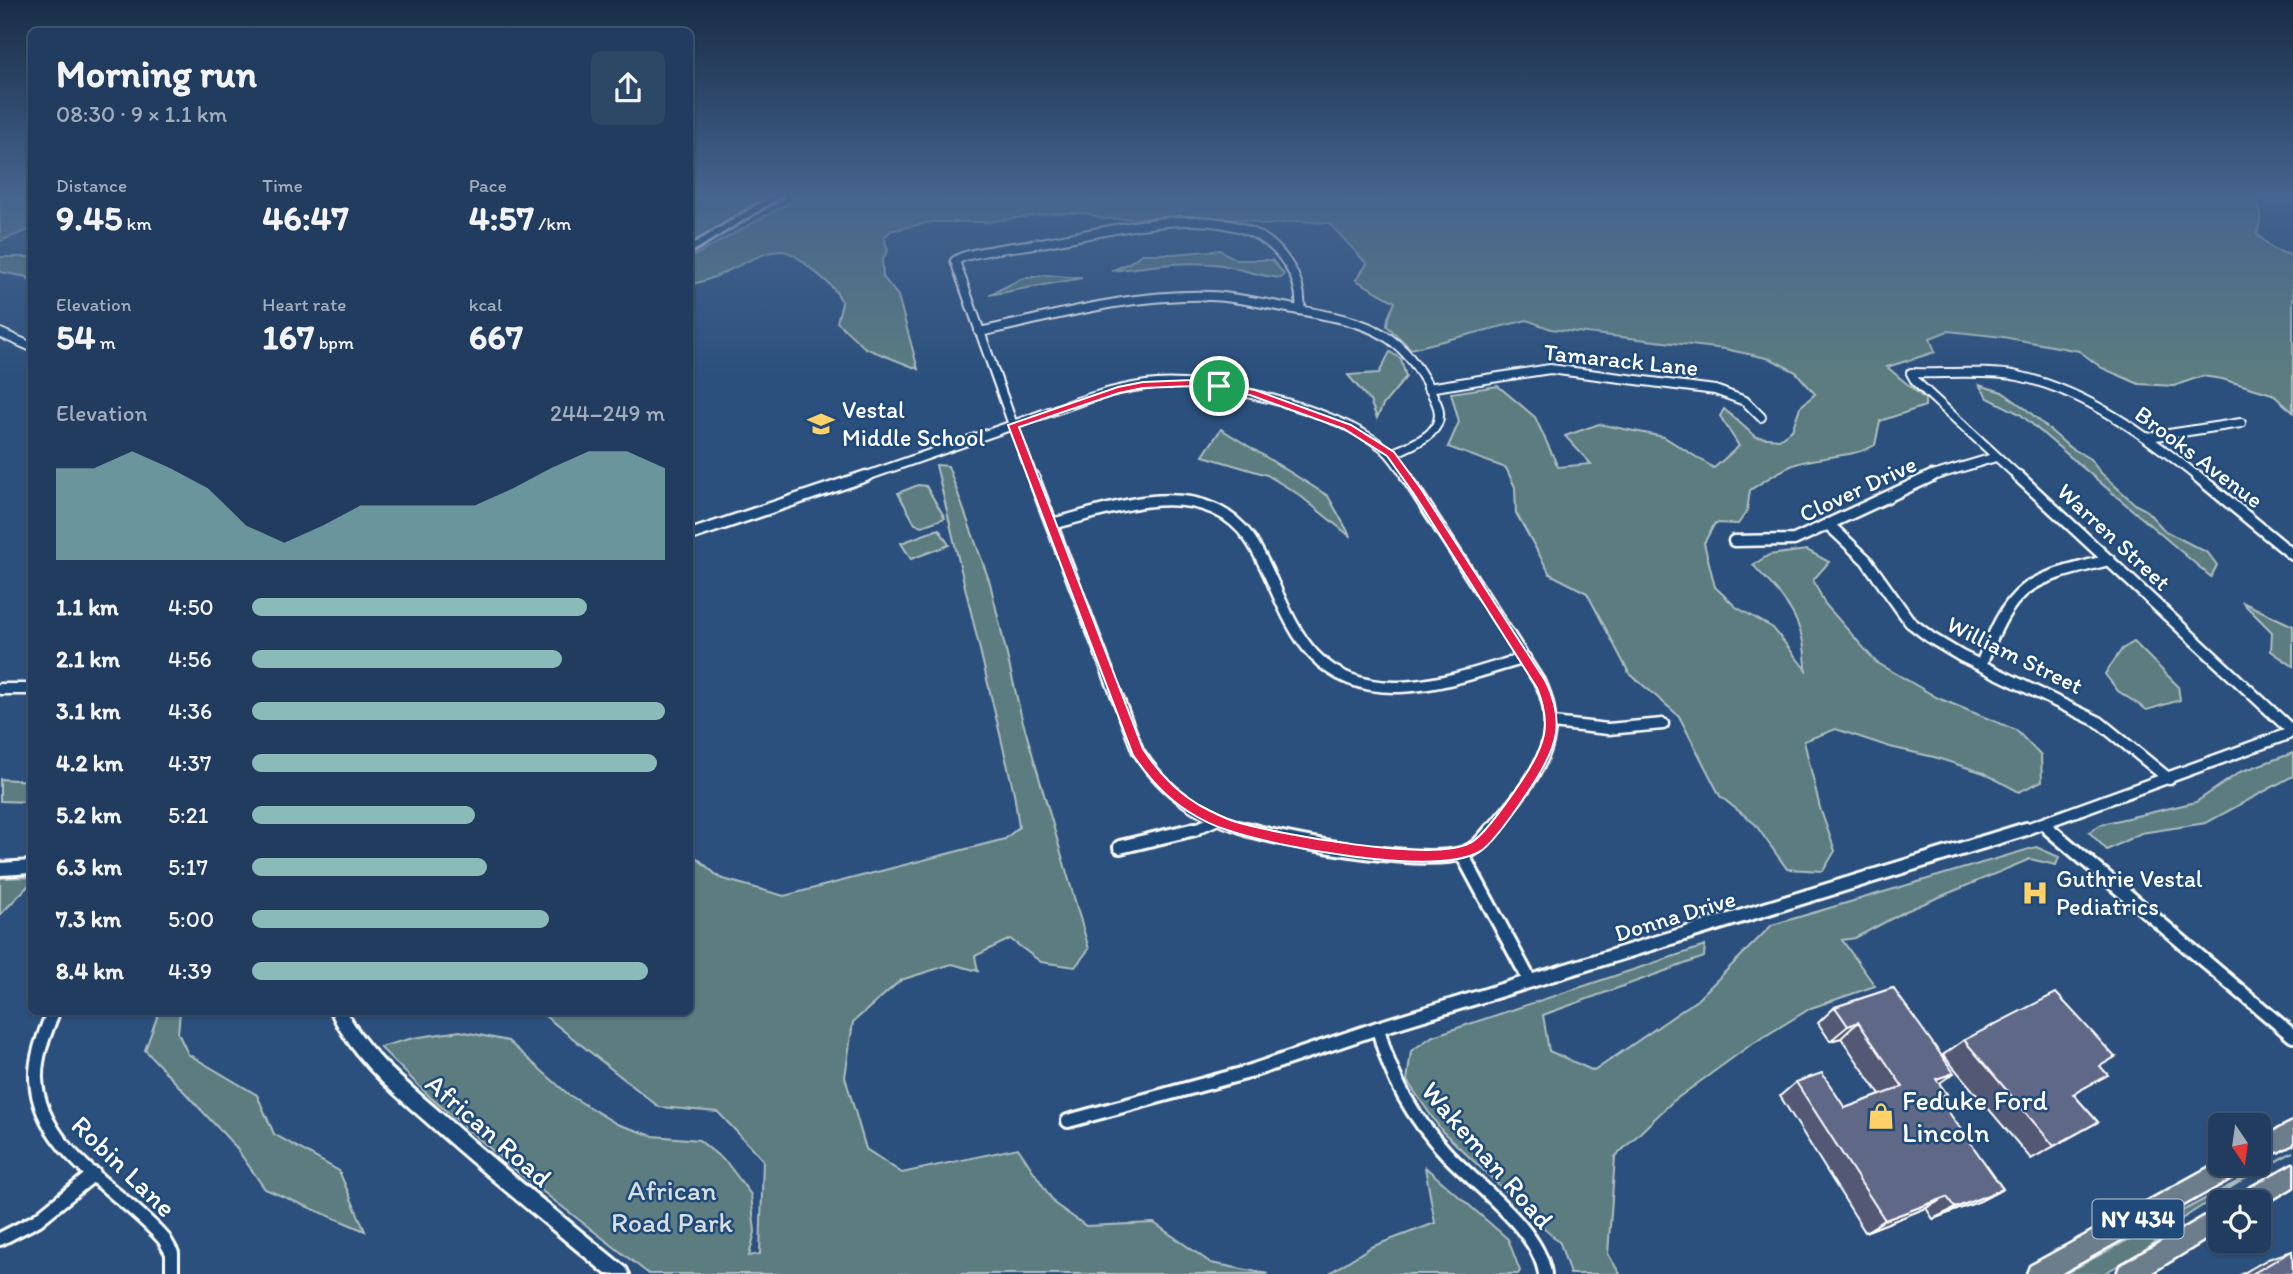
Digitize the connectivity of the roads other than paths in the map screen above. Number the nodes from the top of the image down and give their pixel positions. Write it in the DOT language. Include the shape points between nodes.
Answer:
graph roads {
  1 [pos="971,255"];
  2 [pos="1281,255"];
  3 [pos="1300,310"];
  4 [pos="979,332"];
  5 [pos="0,333"];
  6 [pos="28,345"];
  7 [pos="1914,373"];
  8 [pos="1428,388"];
  9 [pos="1761,417"];
  10 [pos="2241,423"];
  11 [pos="1013,425"];
  12 [pos="2149,437"];
  13 [pos="1391,454"];
  14 [pos="1996,457"];
  15 [pos="1052,524"];
  16 [pos="1828,524"];
  17 [pos="693,534"];
  18 [pos="1734,541"];
  19 [pos="2293,555"];
  20 [pos="2109,561"];
  21 [pos="1525,658"];
  22 [pos="1981,665"];
  23 [pos="0,689"];
  24 [pos="28,690"];
  25 [pos="1552,723"];
  26 [pos="1663,724"];
  27 [pos="2288,734"];
  28 [pos="2169,779"];
  29 [pos="1216,820"];
  30 [pos="2043,824"];
  31 [pos="1119,847"];
  32 [pos="1462,853"];
  33 [pos="28,867"];
  34 [pos="0,869"];
  35 [pos="1530,981"];
  36 [pos="52,1015"];
  37 [pos="341,1015"];
  38 [pos="1378,1028"];
  39 [pos="2293,1036"];
  40 [pos="1068,1121"];
  41 [pos="2293,1132"];
  42 [pos="2272,1144"];
  43 [pos="94,1174"];
  44 [pos="2293,1175"];
  45 [pos="2215,1176"];
  46 [pos="2268,1190"];
  47 [pos="2208,1226"];
  48 [pos="0,1239"];
  49 [pos="172,1274"];
  50 [pos="620,1274"];
  51 [pos="1545,1274"];
  52 [pos="2038,1274"];
  53 [pos="2128,1274"];
  1 -- 4 [label="street" via="955,263"];
  2 -- 3 [label="street" via="1300,286"];
  3 -- 4 [label="street" via="1200,296 1155,299"];
  3 -- 8 [label="street" via="1344,318 1387,335"];
  4 -- 11 [label="street"];
  5 -- 6 [label="street"];
  7 -- 12 [label="street, Brooks Avenue" via="1995,373 2041,381"];
  7 -- 14 [label="street, Warren Street" via="1910,375 1916,382"];
  8 -- 9 [label="street, Tamarack Lane" via="1550,369 1714,390 1745,401"];
  8 -- 13 [label="street" via="1440,407 1439,424 1434,432"];
  10 -- 12 [label="street"];
  11 -- 13 [label="street" via="1118,390 1192,383 1290,405 1348,427"];
  11 -- 15 [label="street"];
  11 -- 17 [label="street"];
  12 -- 19 [label="street, Brooks Avenue"];
  13 -- 21 [label="street"];
  14 -- 16 [label="street, Clover Drive" via="1919,480"];
  14 -- 20 [label="street, Warren Street"];
  15 -- 21 [label="street" via="1133,505 1178,500 1231,518 1255,543 1315,656 1361,683 1408,688"];
  15 -- 29 [label="street" via="1138,751 1171,792"];
  16 -- 18 [label="street, Clover Drive" via="1794,541"];
  16 -- 22 [label="street, William Street" via="1866,561 1910,622"];
  20 -- 22 [label="street" via="2048,576 2026,588 2009,604"];
  20 -- 27 [label="street, Warren Street" via="2281,718 2290,729"];
  21 -- 25 [label="street" via="1545,694"];
  22 -- 28 [label="street, William Street" via="2099,722"];
  23 -- 24 [label="street"];
  25 -- 26 [label="street" via="1603,730"];
  25 -- 32 [label="street" via="1547,753 1513,803 1476,848"];
  27 -- 28 [label="street, Donna Drive"];
  28 -- 30 [label="street, Donna Drive"];
  29 -- 31 [label="street" via="1188,832"];
  29 -- 32 [label="street" via="1295,841 1425,856"];
  30 -- 35 [label="street, Donna Drive"];
  30 -- 39 [label="street"];
  32 -- 35 [label="street"];
  33 -- 34 [label="street"];
  35 -- 38 [label="street, Donna Drive"];
  36 -- 43 [label="street, Robin Lane" via="36,1081 42,1113 50,1128"];
  37 -- 50 [label="street, African Road" via="385,1072 497,1175"];
  38 -- 40 [label="street, Donna Drive" via="1186,1091"];
  38 -- 51 [label="street, Wakeman Road" via="1391,1075 1405,1100 1446,1153 1541,1253"];
  41 -- 42 [label="main road"];
  43 -- 48 [label="street" via="37,1220"];
  43 -- 49 [label="street, Robin Lane" via="166,1240 173,1257"];
  44 -- 46 [label="main road"];
  45 -- 52 [label="main road, NY 434"];
  47 -- 53 [label="main road, NY 434"];
}
